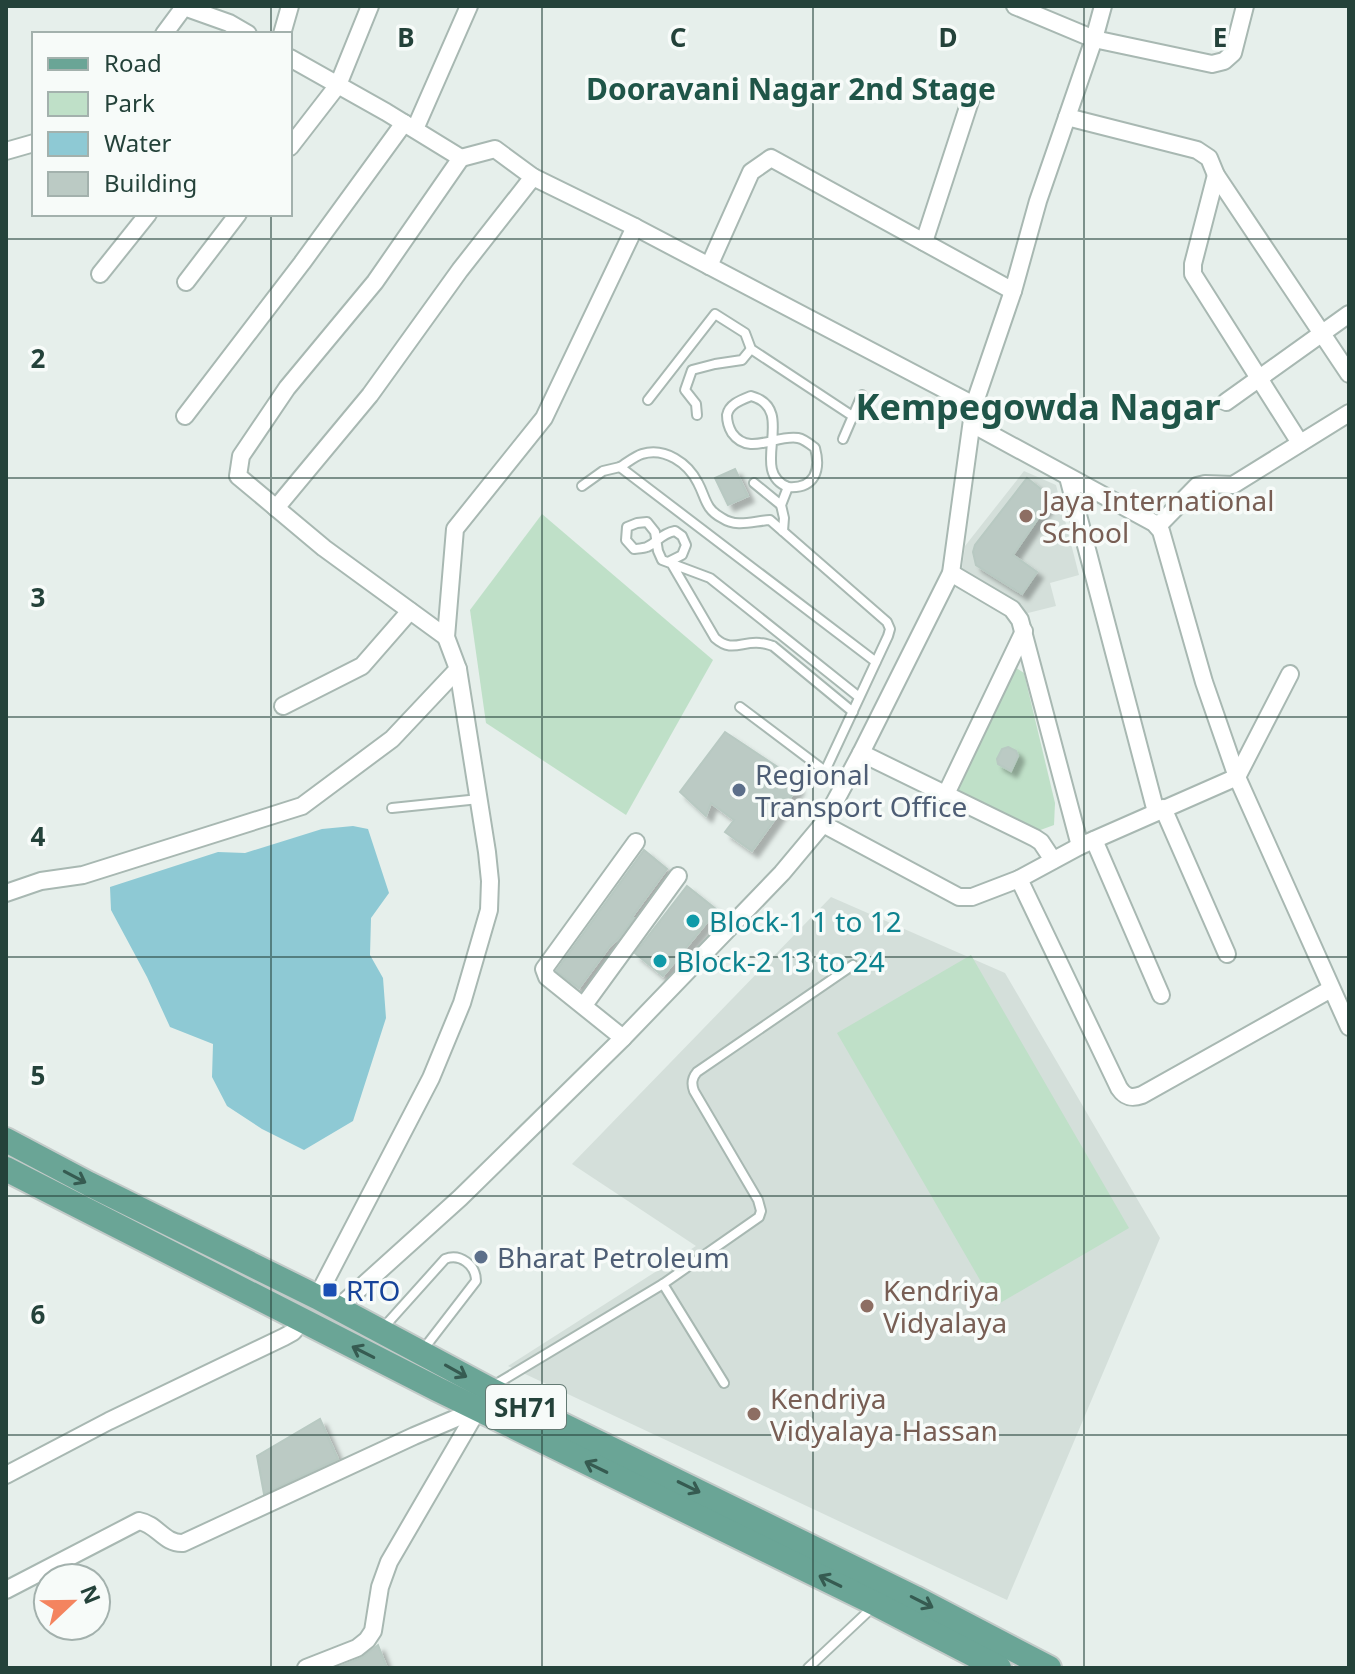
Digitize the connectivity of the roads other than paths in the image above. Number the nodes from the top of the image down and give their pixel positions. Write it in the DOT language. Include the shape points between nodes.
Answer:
graph roads {
  1 [pos="184,6"];
  2 [pos="290,6"];
  3 [pos="370,6"];
  4 [pos="469,6"];
  5 [pos="1015,6"];
  6 [pos="1103,6"];
  7 [pos="1245,6"];
  8 [pos="165,32"];
  9 [pos="245,32"];
  10 [pos="283,32"];
  11 [pos="1094,39"];
  12 [pos="292,59"];
  13 [pos="338,85"];
  14 [pos="972,95"];
  15 [pos="1067,117"];
  16 [pos="409,126"];
  17 [pos="32,144"];
  18 [pos="292,144"];
  19 [pos="6,151"];
  20 [pos="461,158"];
  21 [pos="1216,175"];
  22 [pos="533,177"];
  23 [pos="146,216"];
  24 [pos="236,216"];
  25 [pos="635,227"];
  26 [pos="924,242"];
  27 [pos="709,266"];
  28 [pos="100,274"];
  29 [pos="186,282"];
  30 [pos="1013,291"];
  31 [pos="1349,314"];
  32 [pos="1322,334"];
  33 [pos="751,349"];
  34 [pos="1349,374"];
  35 [pos="1260,378"];
  36 [pos="862,395"];
  37 [pos="648,400"];
  38 [pos="1226,402"];
  39 [pos="974,405"];
  40 [pos="1349,413"];
  41 [pos="697,415"];
  42 [pos="185,416"];
  43 [pos="854,417"];
  44 [pos="972,424"];
  45 [pos="843,439"];
  46 [pos="772,441"];
  47 [pos="1300,443"];
  48 [pos="620,467"];
  49 [pos="1068,477"];
  50 [pos="754,483"];
  51 [pos="582,486"];
  52 [pos="788,487"];
  53 [pos="781,505"];
  54 [pos="276,508"];
  55 [pos="1158,526"];
  56 [pos="783,531"];
  57 [pos="670,561"];
  58 [pos="951,573"];
  59 [pos="410,611"];
  60 [pos="1024,631"];
  61 [pos="446,637"];
  62 [pos="876,662"];
  63 [pos="458,669"];
  64 [pos="1290,674"];
  65 [pos="859,697"];
  66 [pos="283,706"];
  67 [pos="740,707"];
  68 [pos="853,712"];
  69 [pos="861,753"];
  70 [pos="825,771"];
  71 [pos="1237,777"];
  72 [pos="843,786"];
  73 [pos="946,794"];
  74 [pos="479,799"];
  75 [pos="392,808"];
  76 [pos="1160,810"];
  77 [pos="823,824"];
  78 [pos="636,842"];
  79 [pos="1087,843"];
  80 [pos="1053,860"];
  81 [pos="678,876"];
  82 [pos="1019,879"];
  83 [pos="6,893"];
  84 [pos="1227,954"];
  85 [pos="853,965"];
  86 [pos="1331,989"];
  87 [pos="1161,995"];
  88 [pos="584,1005"];
  89 [pos="1349,1027"];
  90 [pos="623,1038"];
  91 [pos="6,1140"];
  92 [pos="6,1169"];
  93 [pos="663,1284"];
  94 [pos="327,1302"];
  95 [pos="302,1321"];
  96 [pos="381,1331"];
  97 [pos="421,1351"];
  98 [pos="724,1383"];
  99 [pos="483,1399"];
  100 [pos="6,1475"];
  101 [pos="6,1590"];
  102 [pos="882,1594"];
  103 [pos="332,1663"];
  104 [pos="306,1668"];
  105 [pos="808,1668"];
  106 [pos="999,1668"];
  107 [pos="1049,1668"];
  1 -- 8 [label="street"];
  1 -- 9 [label="street"];
  2 -- 10 [label="street"];
  3 -- 13 [label="street"];
  4 -- 16 [label="street"];
  5 -- 11 [label="street"];
  6 -- 11 [label="street"];
  7 -- 11 [label="street" via="1233,53 1212,64"];
  11 -- 15 [label="street"];
  12 -- 13 [label="street"];
  13 -- 16 [label="street"];
  13 -- 18 [label="street"];
  14 -- 26 [label="street"];
  15 -- 21 [label="street" via="1197,150 1209,158"];
  15 -- 30 [label="street"];
  16 -- 20 [label="street"];
  16 -- 42 [label="street"];
  17 -- 19 [label="street"];
  20 -- 22 [label="street" via="495,149"];
  20 -- 54 [label="street" via="375,282 287,388 241,456 238,476"];
  21 -- 32 [label="street"];
  21 -- 35 [label="street" via="1193,274"];
  22 -- 25 [label="street"];
  22 -- 54 [label="street" via="370,395"];
  23 -- 28 [label="street"];
  24 -- 29 [label="street"];
  25 -- 27 [label="street"];
  25 -- 61 [label="street" via="544,418 455,529"];
  26 -- 27 [label="street" via="771,158 751,172"];
  26 -- 30 [label="street"];
  27 -- 39 [label="street"];
  30 -- 39 [label="street"];
  31 -- 32 [label="street"];
  32 -- 34 [label="street"];
  32 -- 35 [label="street"];
  33 -- 37 [label="lane" via="745,333 715,314"];
  33 -- 41 [label="lane" via="742,360 692,370 685,390"];
  33 -- 43 [label="lane"];
  35 -- 38 [label="street"];
  35 -- 47 [label="street"];
  36 -- 43 [label="lane"];
  39 -- 44 [label="street"];
  40 -- 47 [label="street"];
  43 -- 45 [label="lane"];
  44 -- 49 [label="street"];
  44 -- 58 [label="street"];
  46 -- 46 [label="lane" via="739,441 730,431 730,408 751,396 762,399 773,416"];
  46 -- 52 [label="lane" via="775,477"];
  46 -- 52 [label="lane" via="798,438 815,448 819,461 812,479"];
  47 -- 55 [label="street" via="1233,485 1197,486"];
  48 -- 51 [label="lane" via="603,471"];
  48 -- 56 [label="lane" via="643,454 665,453 687,466 707,507 723,520 770,520"];
  48 -- 62 [label="lane"];
  49 -- 55 [label="street"];
  49 -- 76 [label="street"];
  50 -- 53 [label="lane"];
  52 -- 53 [label="lane"];
  53 -- 56 [label="lane"];
  54 -- 59 [label="street"];
  55 -- 71 [label="street"];
  56 -- 62 [label="lane" via="887,622 890,629"];
  57 -- 57 [label="lane" via="662,560 655,540 675,531 686,545 682,555"];
  57 -- 65 [label="lane" via="710,578"];
  57 -- 68 [label="lane" via="723,646 773,646"];
  58 -- 60 [label="street" via="1012,609"];
  58 -- 69 [label="street"];
  59 -- 61 [label="street"];
  59 -- 66 [label="street" via="362,666"];
  60 -- 73 [label="street"];
  60 -- 79 [label="street"];
  61 -- 63 [label="street"];
  62 -- 65 [label="lane"];
  63 -- 74 [label="street"];
  63 -- 83 [label="street" via="392,739 302,806 83,875"];
  64 -- 71 [label="street"];
  65 -- 68 [label="lane"];
  67 -- 70 [label="lane"];
  68 -- 70 [label="lane"];
  69 -- 72 [label="street"];
  69 -- 73 [label="street"];
  70 -- 72 [label="lane"];
  71 -- 76 [label="street"];
  71 -- 86 [label="street"];
  72 -- 77 [label="street"];
  73 -- 80 [label="street" via="1035,838"];
  74 -- 75 [label="lane"];
  74 -- 94 [label="street" via="489,910 462,1003"];
  76 -- 79 [label="street"];
  76 -- 84 [label="street"];
  77 -- 82 [label="street" via="959,897"];
  77 -- 90 [label="street"];
  78 -- 88 [label="street" via="545,966 547,977"];
  79 -- 80 [label="street"];
  79 -- 87 [label="street"];
  80 -- 82 [label="street"];
  81 -- 88 [label="street"];
  82 -- 86 [label="street" via="1119,1088 1129,1097 1142,1095"];
  85 -- 93 [label="lane" via="693,1077 694,1091 761,1211 755,1221"];
  86 -- 89 [label="street"];
  88 -- 90 [label="street"];
  90 -- 94 [label="street" via="460,1198"];
  91 -- 94 [label="main road, SH71, one-way"];
  92 -- 95 [label="main road, SH71"];
  93 -- 98 [label="lane"];
  93 -- 99 [label="lane"];
  94 -- 95 [label="main road"];
  94 -- 96 [label="main road, SH71"];
  99 -- 95 [label="main road, SH71, one-way"];
  95 -- 100 [label="street" via="284,1337"];
  96 -- 97 [label="main road, SH71"];
  96 -- 97 [label="lane" via="445,1259 466,1261 475,1270 476,1281"];
  97 -- 99 [label="main road, SH71, one-way"];
  99 -- 101 [label="street" via="183,1543 170,1541 139,1521"];
  99 -- 102 [label="main road, SH71"];
  99 -- 103 [label="street" via="389,1562 373,1631"];
  102 -- 105 [label="lane"];
  102 -- 106 [label="main road, SH71"];
  102 -- 107 [label="main road, SH71, one-way"];
  103 -- 104 [label="street"];
}
